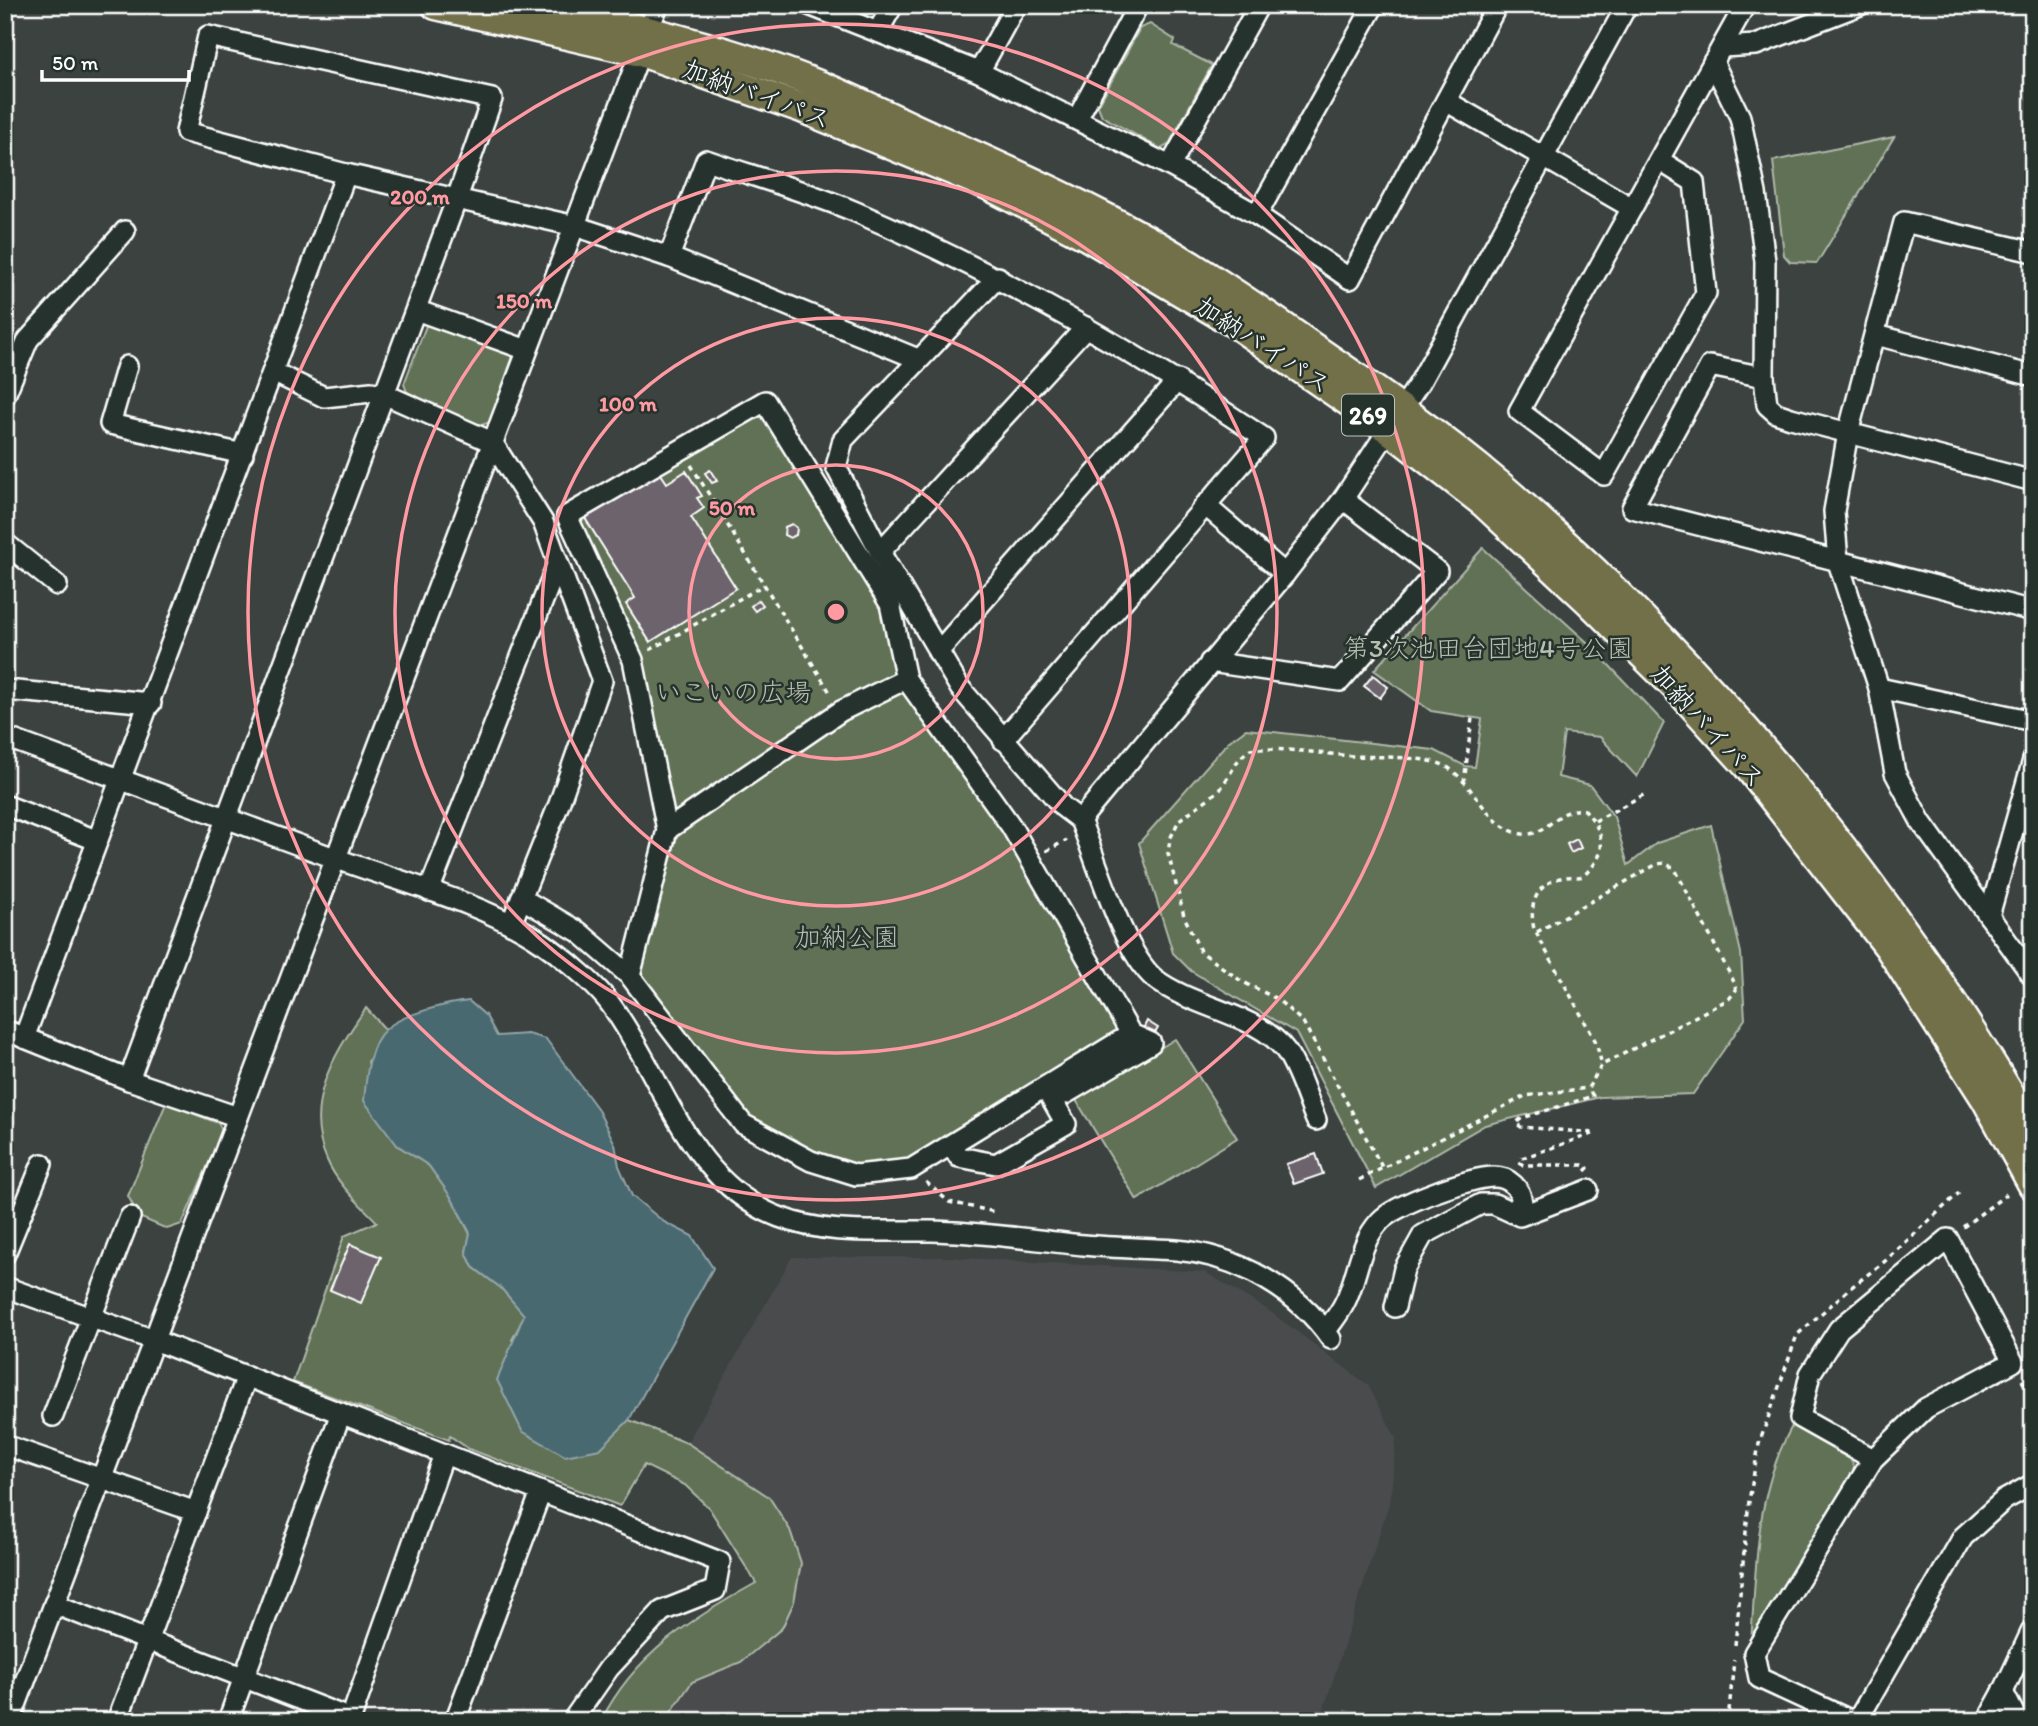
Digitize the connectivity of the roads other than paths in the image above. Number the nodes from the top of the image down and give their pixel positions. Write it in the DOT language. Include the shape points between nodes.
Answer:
graph roads {
  1 [pos="436,5"];
  2 [pos="536,5"];
  3 [pos="809,5"];
  4 [pos="893,5"];
  5 [pos="1016,5"];
  6 [pos="1138,5"];
  7 [pos="1259,5"];
  8 [pos="1374,5"];
  9 [pos="1484,5"];
  10 [pos="1627,5"];
  11 [pos="1745,5"];
  12 [pos="1860,5"];
  13 [pos="649,29"];
  14 [pos="878,31"];
  15 [pos="1717,54"];
  16 [pos="979,72"];
  17 [pos="1446,101"];
  18 [pos="1077,119"];
  19 [pos="1543,156"];
  20 [pos="1659,160"];
  21 [pos="1170,166"];
  22 [pos="346,174"];
  23 [pos="457,198"];
  24 [pos="1632,208"];
  25 [pos="1256,215"];
  26 [pos="575,226"];
  27 [pos="125,231"];
  28 [pos="2033,252"];
  29 [pos="669,257"];
  30 [pos="998,278"];
  31 [pos="416,310"];
  32 [pos="1086,327"];
  33 [pos="1876,335"];
  34 [pos="527,350"];
  35 [pos="918,359"];
  36 [pos="127,366"];
  37 [pos="273,372"];
  38 [pos="2033,376"];
  39 [pos="1764,377"];
  40 [pos="1178,380"];
  41 [pos="384,394"];
  42 [pos="5,395"];
  43 [pos="1396,419"];
  44 [pos="1848,433"];
  45 [pos="492,442"];
  46 [pos="243,454"];
  47 [pos="2033,481"];
  48 [pos="1343,499"];
  49 [pos="1205,505"];
  50 [pos="5,543"];
  51 [pos="880,552"];
  52 [pos="1838,562"];
  53 [pos="557,565"];
  54 [pos="1285,574"];
  55 [pos="57,585"];
  56 [pos="2033,611"];
  57 [pos="938,652"];
  58 [pos="1210,662"];
  59 [pos="906,679"];
  60 [pos="1879,688"];
  61 [pos="5,690"];
  62 [pos="151,703"];
  63 [pos="2033,721"];
  64 [pos="5,737"];
  65 [pos="1003,740"];
  66 [pos="2033,760"];
  67 [pos="123,780"];
  68 [pos="5,805"];
  69 [pos="227,818"];
  70 [pos="1082,825"];
  71 [pos="667,830"];
  72 [pos="96,840"];
  73 [pos="335,858"];
  74 [pos="429,891"];
  75 [pos="522,898"];
  76 [pos="1989,916"];
  77 [pos="511,924"];
  78 [pos="631,976"];
  79 [pos="2033,977"];
  80 [pos="5,1031"];
  81 [pos="24,1038"];
  82 [pos="1115,1054"];
  83 [pos="129,1080"];
  84 [pos="1045,1087"];
  85 [pos="1065,1094"];
  86 [pos="237,1118"];
  87 [pos="1317,1120"];
  88 [pos="2033,1134"];
  89 [pos="951,1145"];
  90 [pos="42,1164"];
  91 [pos="1582,1184"];
  92 [pos="2020,1190"];
  93 [pos="1512,1211"];
  94 [pos="130,1217"];
  95 [pos="5,1254"];
  96 [pos="5,1287"];
  97 [pos="1395,1307"];
  98 [pos="91,1318"];
  99 [pos="154,1340"];
  100 [pos="247,1376"];
  101 [pos="341,1413"];
  102 [pos="52,1416"];
  103 [pos="5,1445"];
  104 [pos="444,1454"];
  105 [pos="1873,1459"];
  106 [pos="101,1479"];
  107 [pos="2033,1484"];
  108 [pos="541,1492"];
  109 [pos="196,1512"];
  110 [pos="54,1604"];
  111 [pos="2033,1628"];
  112 [pos="147,1640"];
  113 [pos="244,1678"];
  114 [pos="2003,1692"];
  115 [pos="351,1720"];
  116 [pos="10,1721"];
  117 [pos="117,1721"];
  118 [pos="228,1721"];
  119 [pos="456,1721"];
  120 [pos="572,1721"];
  121 [pos="1854,1721"];
  122 [pos="1987,1721"];
  123 [pos="2018,1721"];
  1 -- 13 [label="highway, 加納バイパス / 269"];
  2 -- 13 [label="highway, 加納バイパス / 269"];
  3 -- 14 [label="street"];
  4 -- 14 [label="street"];
  5 -- 16 [label="street"];
  6 -- 18 [label="street"];
  7 -- 21 [label="street"];
  8 -- 25 [label="street"];
  9 -- 17 [label="street" via="1494,11"];
  10 -- 19 [label="street"];
  11 -- 15 [label="street"];
  12 -- 15 [label="street" via="1756,45"];
  13 -- 26 [label="street"];
  13 -- 43 [label="highway, 加納バイパス / 269" via="814,83 1101,215 1248,302"];
  14 -- 16 [label="street"];
  15 -- 20 [label="street"];
  15 -- 39 [label="street" via="1740,117 1756,193 1765,261"];
  16 -- 18 [label="street"];
  17 -- 19 [label="street"];
  17 -- 25 [label="street" via="1350,279"];
  18 -- 21 [label="street"];
  19 -- 24 [label="street"];
  19 -- 43 [label="street"];
  20 -- 24 [label="street"];
  20 -- 24 [label="street" via="1693,182 1706,293 1604,475 1519,411"];
  21 -- 25 [label="street"];
  22 -- 23 [label="street"];
  22 -- 23 [label="street" via="186,132 208,36 492,99"];
  22 -- 37 [label="street"];
  23 -- 26 [label="street"];
  23 -- 31 [label="street"];
  26 -- 29 [label="street"];
  26 -- 34 [label="street"];
  27 -- 42 [label="street" via="27,340"];
  28 -- 33 [label="street" via="1904,222"];
  29 -- 30 [label="street" via="706,160 853,211"];
  29 -- 35 [label="street"];
  30 -- 32 [label="street"];
  30 -- 35 [label="street"];
  31 -- 34 [label="street"];
  31 -- 41 [label="street"];
  32 -- 40 [label="street"];
  32 -- 51 [label="street"];
  33 -- 38 [label="street"];
  33 -- 44 [label="street"];
  34 -- 45 [label="street"];
  35 -- 51 [label="street" via="843,440 836,467"];
  36 -- 46 [label="street" via="110,424"];
  37 -- 41 [label="street" via="324,397"];
  37 -- 46 [label="street"];
  39 -- 44 [label="street" via="1767,405 1776,413"];
  39 -- 52 [label="street" via="1710,366 1632,508"];
  40 -- 49 [label="street" via="1264,438"];
  40 -- 57 [label="street"];
  41 -- 45 [label="street"];
  41 -- 69 [label="street"];
  43 -- 48 [label="street"];
  43 -- 88 [label="highway, 加納バイパス / 269" via="1497,484 1600,576 1711,688 1868,878"];
  43 -- 92 [label="highway, 加納バイパス / 269" via="1580,592 1747,765 1889,947 1986,1099"];
  44 -- 47 [label="street"];
  44 -- 52 [label="street" via="1834,511"];
  45 -- 53 [label="street" via="543,522"];
  45 -- 73 [label="street"];
  46 -- 62 [label="street"];
  48 -- 54 [label="street"];
  48 -- 58 [label="street" via="1437,571 1340,681"];
  49 -- 54 [label="street"];
  49 -- 65 [label="street"];
  50 -- 55 [label="street"];
  51 -- 57 [label="street"];
  52 -- 56 [label="street"];
  52 -- 60 [label="street"];
  53 -- 74 [label="street"];
  53 -- 75 [label="street" via="602,681"];
  54 -- 58 [label="street"];
  57 -- 65 [label="street" via="960,688"];
  58 -- 70 [label="street"];
  59 -- 71 [label="street" via="841,711"];
  59 -- 71 [label="street" via="890,604 765,401 567,516 633,660"];
  59 -- 82 [label="street" via="1010,825 1131,1034"];
  60 -- 63 [label="street"];
  60 -- 76 [label="street" via="1895,774 1921,822"];
  61 -- 62 [label="street"];
  62 -- 67 [label="street"];
  64 -- 67 [label="street"];
  65 -- 70 [label="street"];
  66 -- 76 [label="street"];
  67 -- 69 [label="street"];
  67 -- 72 [label="street"];
  68 -- 72 [label="street"];
  69 -- 73 [label="street"];
  69 -- 83 [label="street"];
  70 -- 87 [label="street" via="1134,956 1155,979 1193,1002 1264,1030 1286,1051"];
  71 -- 78 [label="street"];
  72 -- 81 [label="street"];
  73 -- 74 [label="street"];
  73 -- 86 [label="street"];
  74 -- 77 [label="street"];
  75 -- 77 [label="street"];
  75 -- 78 [label="street" via="579,932"];
  76 -- 79 [label="street"];
  77 -- 93 [label="street" via="545,944 610,1002 701,1155 724,1184 780,1218 820,1229 978,1232 1128,1250 1179,1250 1249,1269 1310,1310 1328,1335 1345,1304 1362,1245 1381,1219 1410,1202 1495,1177 1515,1184 1521,1194 1522,1203"];
  78 -- 89 [label="street" via="743,1124 811,1161 856,1175 911,1169"];
  80 -- 81 [label="street"];
  81 -- 83 [label="street"];
  82 -- 84 [label="street"];
  82 -- 85 [label="street"];
  83 -- 86 [label="street"];
  84 -- 89 [label="street"];
  84 -- 89 [label="street" via="1066,1124 996,1164 959,1157"];
  86 -- 99 [label="street"];
  90 -- 95 [label="street"];
  91 -- 93 [label="street" via="1520,1216"];
  93 -- 97 [label="street" via="1481,1204 1423,1235 1404,1269"];
  94 -- 98 [label="street"];
  96 -- 98 [label="street"];
  98 -- 99 [label="street"];
  98 -- 102 [label="street"];
  99 -- 100 [label="street"];
  99 -- 106 [label="street"];
  100 -- 101 [label="street"];
  100 -- 109 [label="street"];
  101 -- 104 [label="street"];
  101 -- 113 [label="street"];
  103 -- 106 [label="street"];
  104 -- 108 [label="street"];
  104 -- 115 [label="street"];
  105 -- 105 [label="street" via="1800,1418 1810,1374 1839,1329 1948,1239 2013,1362 1926,1408"];
  105 -- 121 [label="street" via="1754,1653 1759,1678"];
  106 -- 109 [label="street"];
  106 -- 110 [label="street"];
  107 -- 121 [label="street" via="2004,1500 1963,1537"];
  108 -- 119 [label="street"];
  108 -- 120 [label="street" via="720,1562 715,1590 662,1611 609,1668"];
  109 -- 112 [label="street"];
  110 -- 112 [label="street"];
  110 -- 116 [label="street"];
  111 -- 114 [label="street"];
  112 -- 113 [label="street"];
  112 -- 117 [label="street"];
  113 -- 115 [label="street"];
  113 -- 118 [label="street"];
  114 -- 122 [label="street"];
  114 -- 123 [label="street"];
}
